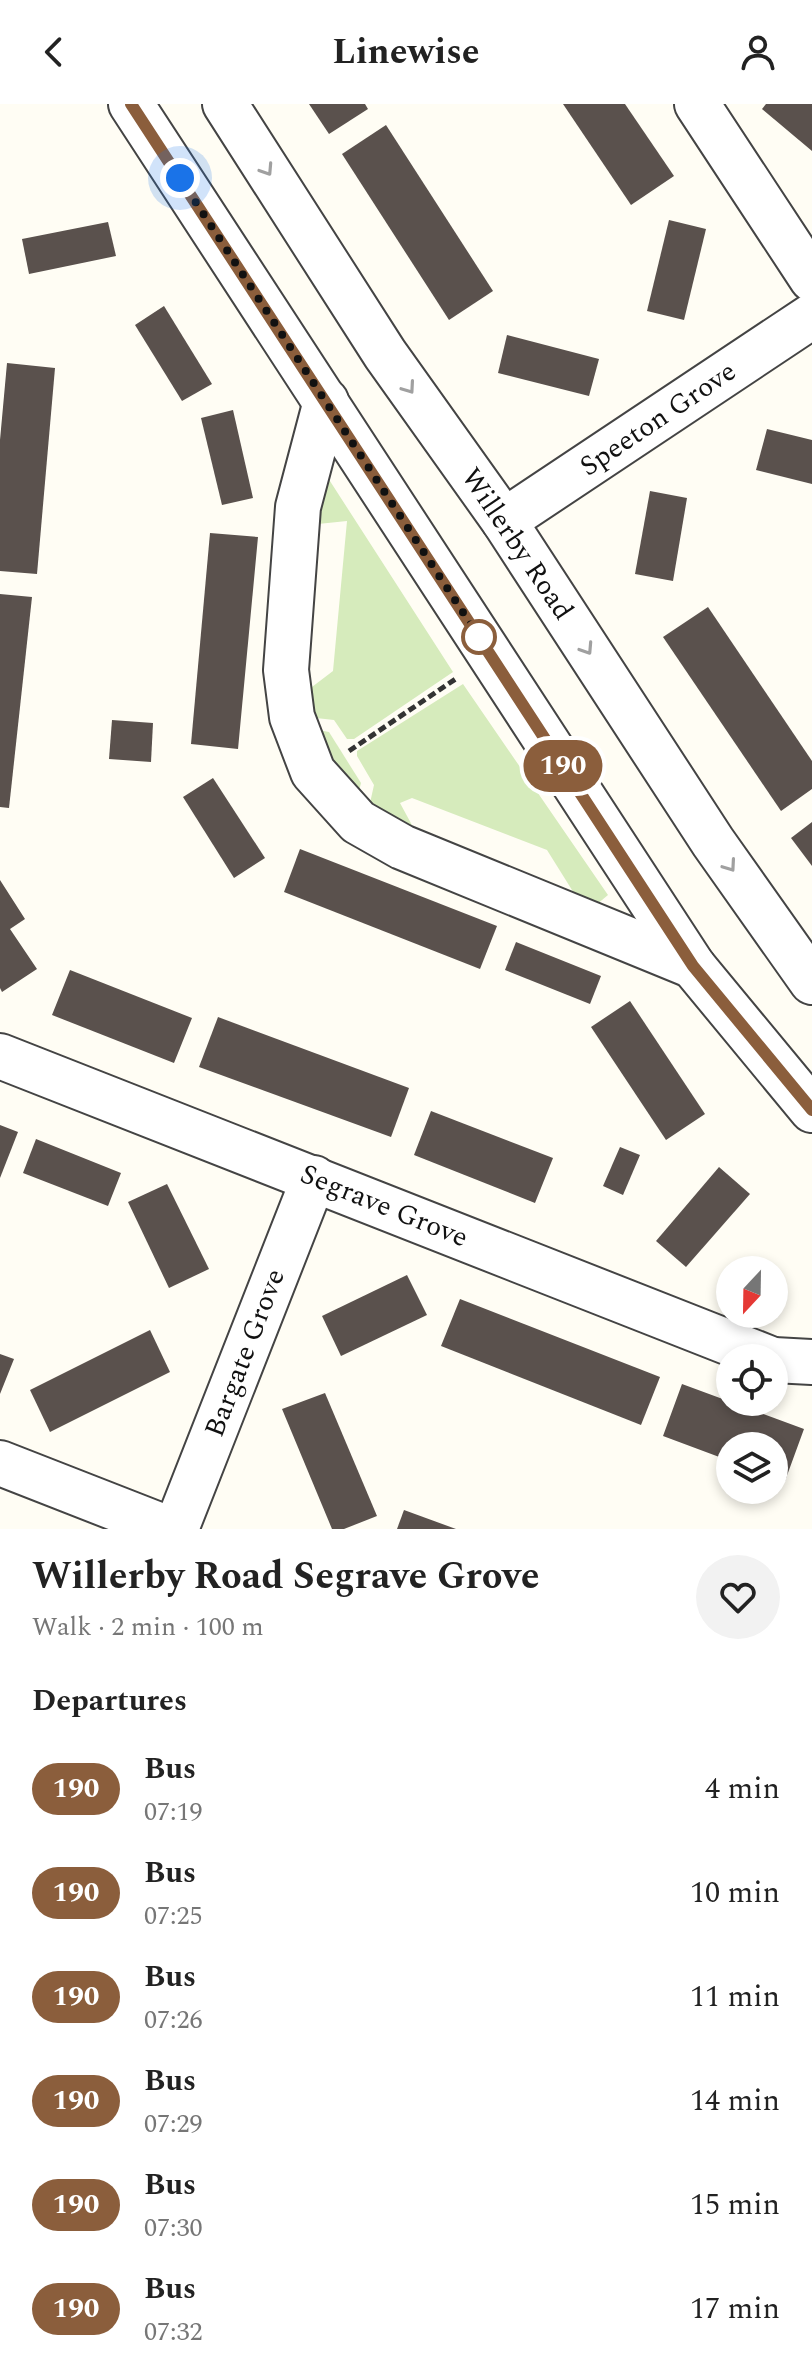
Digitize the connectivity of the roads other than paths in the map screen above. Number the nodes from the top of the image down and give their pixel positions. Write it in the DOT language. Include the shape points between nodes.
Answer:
graph roads {
  1 [pos="131,104"];
  2 [pos="225,104"];
  3 [pos="697,104"];
  4 [pos="812,279"];
  5 [pos="812,316"];
  6 [pos="326,401"];
  7 [pos="504,521"];
  8 [pos="693,966"];
  9 [pos="812,982"];
  10 [pos="0,1056"];
  11 [pos="812,1110"];
  12 [pos="314,1178"];
  13 [pos="733,1344"];
  14 [pos="788,1361"];
  15 [pos="812,1362"];
  16 [pos="0,1463"];
  17 [pos="169,1529"];
  18 [pos="176,1529"];
  1 -- 6 [label="street"];
  2 -- 7 [label="street, Willerby Road, one-way" via="385,354"];
  3 -- 4 [label="street"];
  5 -- 7 [label="street, Speeton Grove"];
  6 -- 8 [label="street"];
  6 -- 8 [label="street" via="298,507 286,670 292,717 313,772 358,822 402,847"];
  7 -- 9 [label="street, Willerby Road, one-way" via="713,842"];
  8 -- 11 [label="street"];
  10 -- 12 [label="street, Segrave Grove"];
  12 -- 13 [label="street, Segrave Grove"];
  12 -- 18 [label="street, Bargate Grove"];
  14 -- 15 [label="street"];
  16 -- 17 [label="street"];
}
